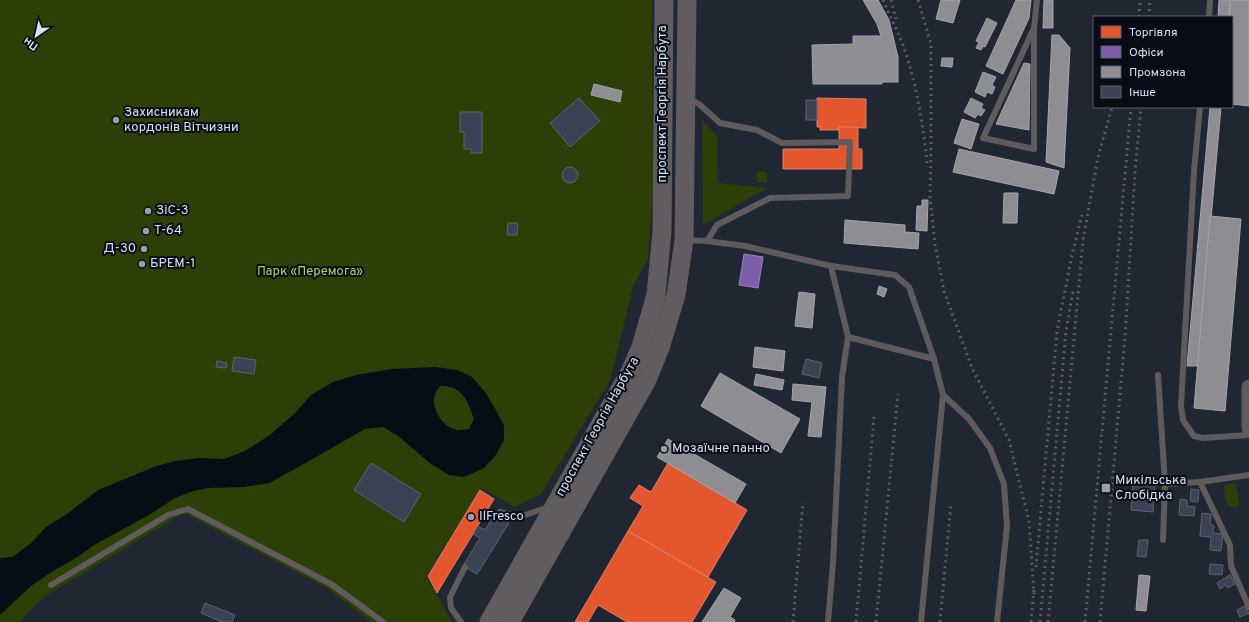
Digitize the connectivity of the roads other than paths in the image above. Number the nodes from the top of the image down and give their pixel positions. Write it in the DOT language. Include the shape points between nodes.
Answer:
graph roads {
  1 [pos="664,0"];
  2 [pos="687,0"];
  3 [pos="1037,0"];
  4 [pos="1210,0"];
  5 [pos="1209,16"];
  6 [pos="1034,28"];
  7 [pos="686,97"];
  8 [pos="1200,108"];
  9 [pos="684,240"];
  10 [pos="707,241"];
  11 [pos="832,266"];
  12 [pos="848,337"];
  13 [pos="934,359"];
  14 [pos="1158,375"];
  15 [pos="1249,387"];
  16 [pos="943,395"];
  17 [pos="1249,428"];
  18 [pos="1249,435"];
  19 [pos="1249,476"];
  20 [pos="1200,482"];
  21 [pos="1165,484"];
  22 [pos="555,506"];
  23 [pos="496,516"];
  24 [pos="1163,540"];
  25 [pos="466,567"];
  26 [pos="51,585"];
  27 [pos="1249,607"];
  28 [pos="383,622"];
  29 [pos="461,622"];
  30 [pos="489,622"];
  31 [pos="510,622"];
  32 [pos="828,622"];
  33 [pos="921,622"];
  34 [pos="998,622"];
  1 -- 22 [label="main road, проспект Георгія Нарбута" via="662,231 656,295 641,347 630,372"];
  2 -- 7 [label="main road, проспект Георгія Нарбута"];
  3 -- 6 [label="lane"];
  4 -- 5 [label="lane"];
  6 -- 6 [label="lane" via="1034,149 983,138 1015,69"];
  7 -- 9 [label="main road, проспект Георгія Нарбута"];
  7 -- 10 [label="lane" via="699,104 720,122 757,130 782,143 850,142 848,196 770,198 717,225"];
  8 -- 18 [label="lane" via="1181,406 1183,420 1194,436 1202,438"];
  9 -- 10 [label="lane"];
  9 -- 31 [label="main road, проспект Георгія Нарбута" via="676,295 647,380 568,531"];
  10 -- 11 [label="lane" via="745,246"];
  11 -- 12 [label="lane"];
  11 -- 13 [label="lane" via="894,275 909,287"];
  12 -- 13 [label="lane"];
  12 -- 32 [label="lane" via="842,377"];
  13 -- 16 [label="lane"];
  14 -- 21 [label="lane"];
  15 -- 17 [label="street"];
  16 -- 33 [label="lane"];
  16 -- 34 [label="lane" via="969,419 990,448 1004,484 1007,526"];
  19 -- 20 [label="lane"];
  20 -- 21 [label="lane"];
  20 -- 27 [label="lane" via="1230,545 1230,566"];
  21 -- 24 [label="lane"];
  22 -- 23 [label="lane" via="518,517 504,512"];
  22 -- 30 [label="main road, проспект Георгія Нарбута"];
  25 -- 29 [label="lane" via="450,597 451,608"];
  26 -- 28 [label="lane" via="168,515 188,509 331,584"];
}
